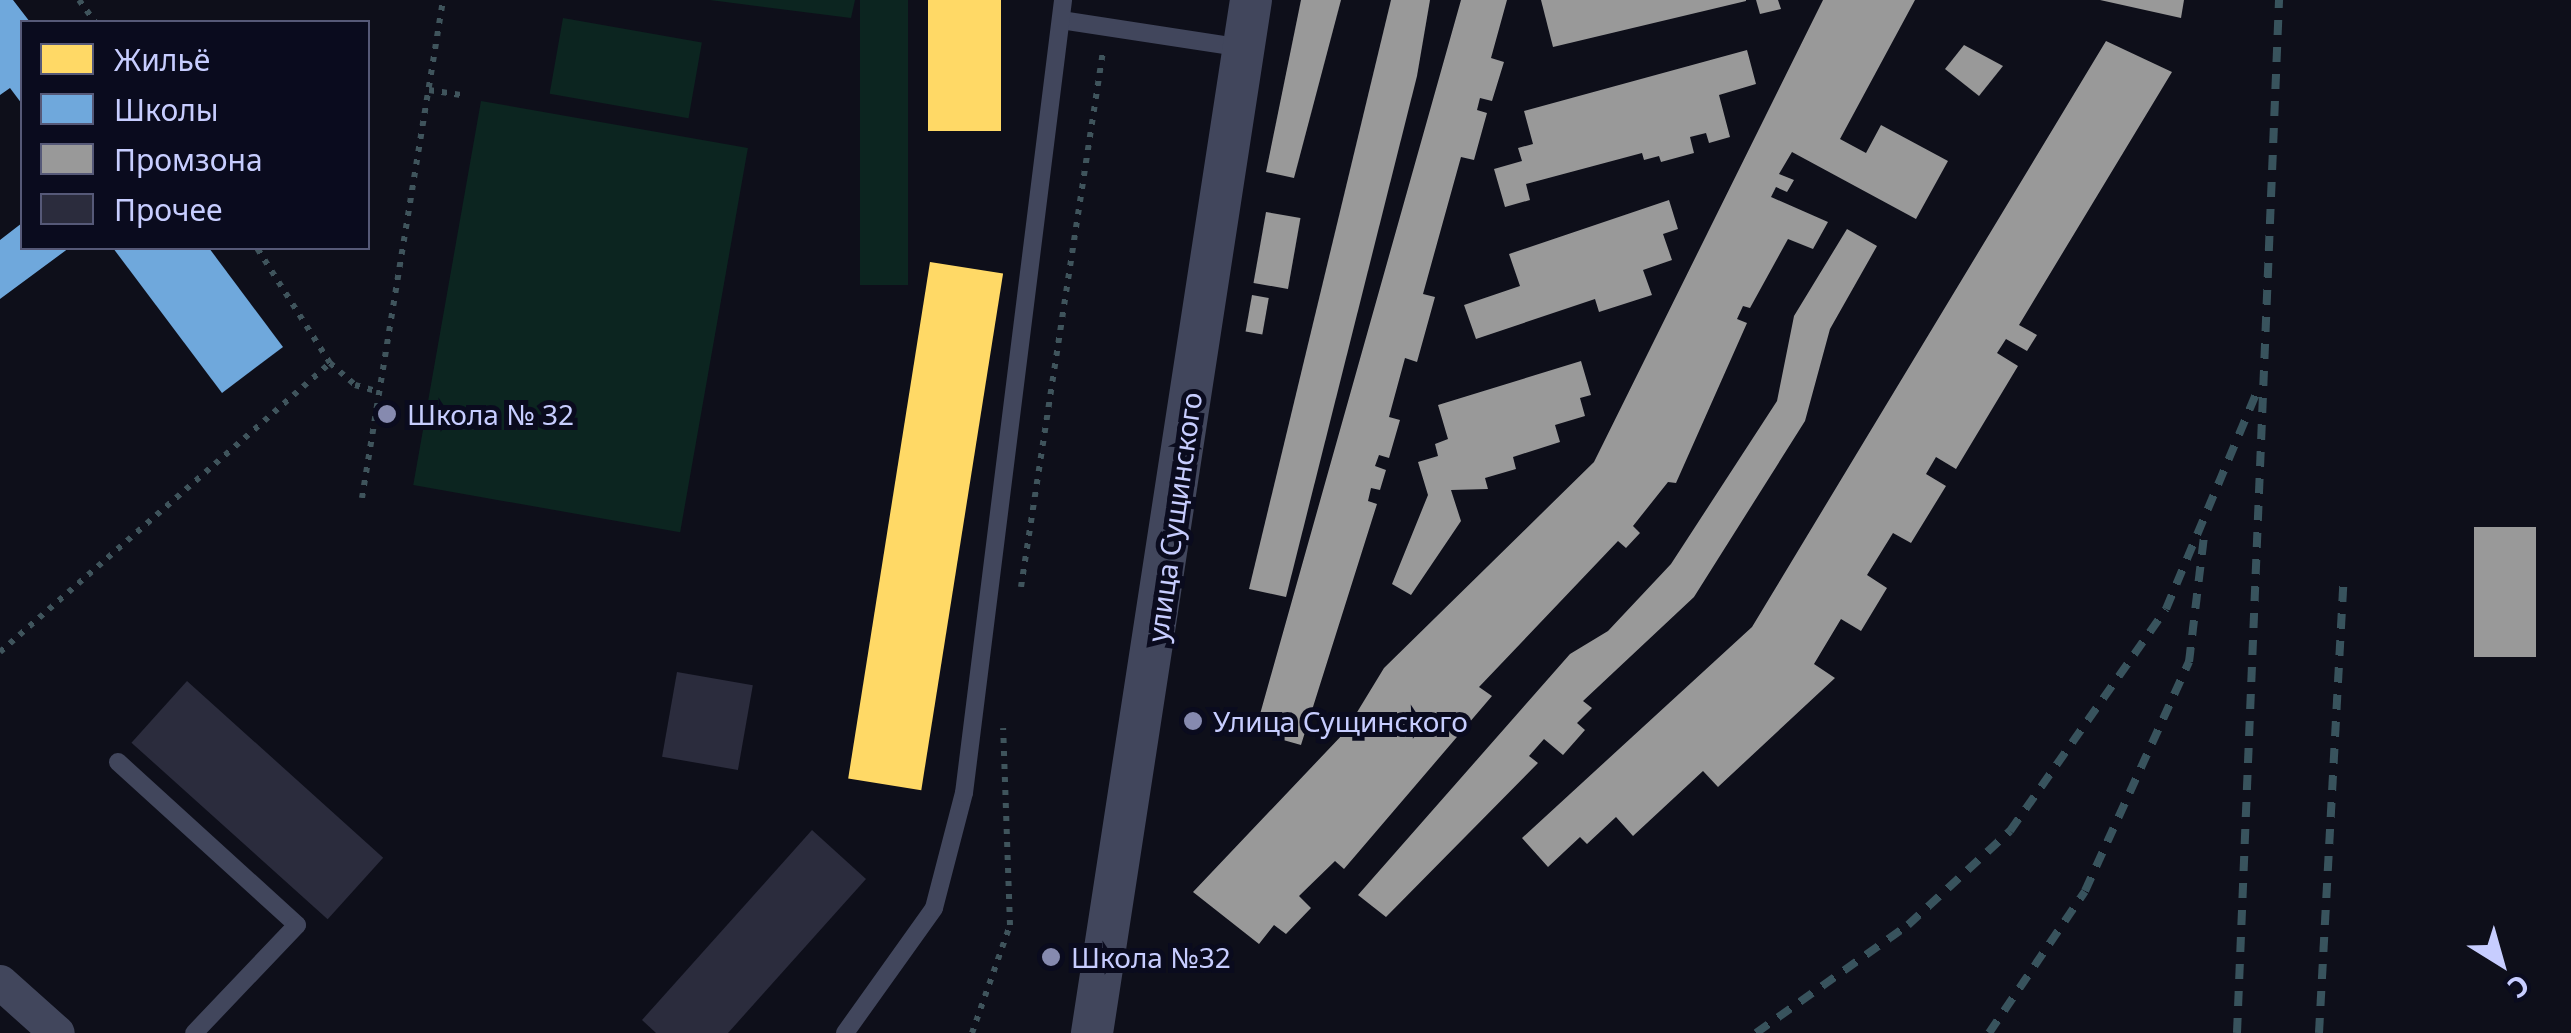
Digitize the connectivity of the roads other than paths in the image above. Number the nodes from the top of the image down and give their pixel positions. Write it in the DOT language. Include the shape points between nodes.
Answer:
graph roads {
  1 [pos="1063,0"];
  2 [pos="1250,0"];
  3 [pos="1061,20"];
  4 [pos="1244,48"];
  5 [pos="118,762"];
  6 [pos="0,982"];
  7 [pos="57,1033"];
  8 [pos="194,1033"];
  9 [pos="846,1033"];
  10 [pos="1092,1033"];
  1 -- 3 [label="lane"];
  2 -- 4 [label="street, улица Сущинского"];
  3 -- 4 [label="lane"];
  3 -- 9 [label="lane" via="964,792 934,908"];
  4 -- 10 [label="street, улица Сущинского"];
  5 -- 8 [label="lane" via="297,925"];
  6 -- 7 [label="street"];
}
